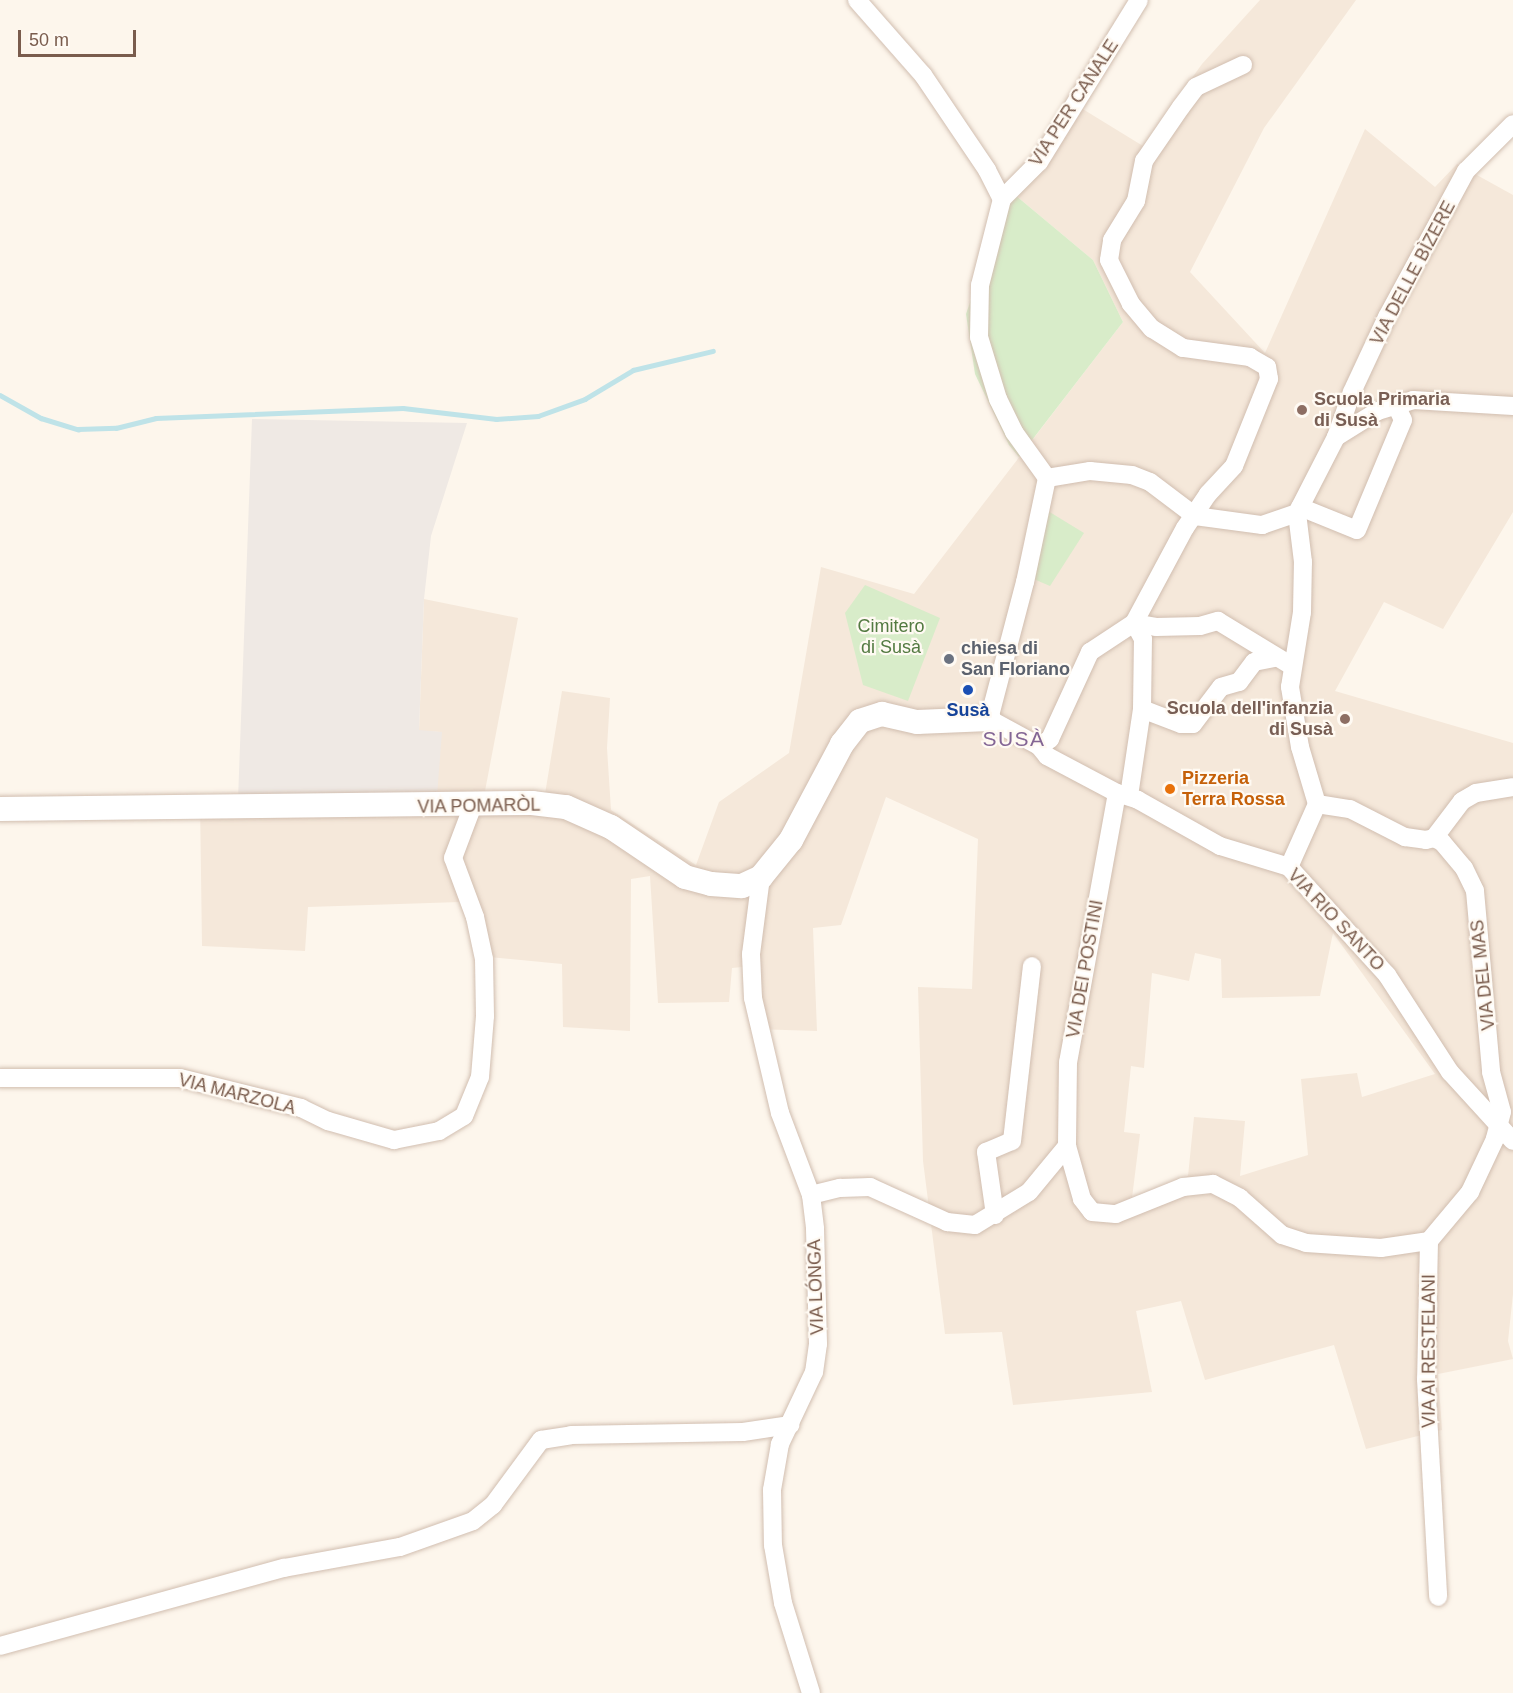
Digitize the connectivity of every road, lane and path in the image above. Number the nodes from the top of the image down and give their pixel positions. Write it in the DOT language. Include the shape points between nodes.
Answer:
graph roads {
  1 [pos="857,0"];
  2 [pos="1139,0"];
  3 [pos="1243,65"];
  4 [pos="1513,124"];
  5 [pos="1002,199"];
  6 [pos="1396,405"];
  7 [pos="1513,406"];
  8 [pos="1336,437"];
  9 [pos="1047,477"];
  10 [pos="1298,510"];
  11 [pos="1195,516"];
  12 [pos="1134,623"];
  13 [pos="1275,658"];
  14 [pos="1292,666"];
  15 [pos="1142,709"];
  16 [pos="989,719"];
  17 [pos="1039,746"];
  18 [pos="1513,787"];
  19 [pos="1123,795"];
  20 [pos="1317,804"];
  21 [pos="473,805"];
  22 [pos="0,809"];
  23 [pos="1434,837"];
  24 [pos="1289,867"];
  25 [pos="761,878"];
  26 [pos="1032,966"];
  27 [pos="0,1078"];
  28 [pos="1499,1126"];
  29 [pos="1513,1141"];
  30 [pos="1067,1146"];
  31 [pos="811,1196"];
  32 [pos="995,1215"];
  33 [pos="1429,1241"];
  34 [pos="790,1425"];
  35 [pos="1438,1597"];
  36 [pos="0,1646"];
  37 [pos="811,1693"];
  1 -- 5 [label="street" via="923,75"];
  2 -- 5 [label="street, VIA PER CANALE" via="1039,162"];
  3 -- 11 [label="street" via="1196,87 1181,107 1144,161 1136,201 1112,240 1108,260 1131,304 1152,329 1183,348 1250,357 1267,367 1269,379 1234,466 1208,494"];
  4 -- 8 [label="street, VIA DELLE BÌZERE" via="1466,171 1387,317"];
  5 -- 9 [label="street" via="980,285 979,337 998,399 1014,432"];
  6 -- 7 [label="street" via="1413,400"];
  6 -- 8 [label="street" via="1378,411"];
  6 -- 10 [label="street" via="1403,420 1357,530"];
  8 -- 10 [label="street, VIA DELLE BÌZERE"];
  9 -- 11 [label="street" via="1090,471 1132,475 1150,482"];
  9 -- 16 [label="street"];
  10 -- 11 [label="street" via="1262,525"];
  10 -- 14 [label="street" via="1302,612"];
  11 -- 12 [label="street"];
  12 -- 13 [label="street" via="1200,626 1218,621 1238,630"];
  12 -- 15 [label="street, VIA DEI POSTINI" via="1143,639"];
  12 -- 17 [label="street" via="1090,652 1050,739"];
  13 -- 14 [label="street"];
  13 -- 15 [label="street" via="1254,662 1239,682 1221,687 1193,724 1181,724"];
  14 -- 20 [label="street" via="1293,713"];
  15 -- 19 [label="street, VIA DEI POSTINI"];
  16 -- 17 [label="street, VIA RIO SANTO"];
  16 -- 25 [label="street" via="917,722 882,714 860,721 842,744 806,816"];
  17 -- 19 [label="street, VIA RIO SANTO" via="1047,756"];
  18 -- 23 [label="street" via="1476,793 1462,801"];
  19 -- 24 [label="street, VIA RIO SANTO" via="1220,846"];
  19 -- 30 [label="street, VIA DEI POSTINI" via="1068,1062"];
  20 -- 23 [label="street" via="1350,809 1406,837"];
  20 -- 24 [label="street"];
  21 -- 22 [label="street, VIA POMARÒL"];
  21 -- 25 [label="street, VIA POMARÒL" via="532,803 566,807 611,827 686,877 742,886"];
  21 -- 27 [label="street, VIA MARZOLA" via="453,858 475,917 484,959 480,1077 464,1116 439,1131 394,1140 301,1108 180,1078"];
  23 -- 28 [label="street, VIA DEL MAS" via="1464,868 1475,891 1491,1072 1502,1112"];
  24 -- 28 [label="street, VIA RIO SANTO" via="1387,975 1450,1072"];
  25 -- 31 [label="street, VIA LÓNGA" via="751,954 753,998 780,1113"];
  26 -- 32 [label="street" via="1012,1141 986,1152"];
  28 -- 29 [label="street, VIA RIO SANTO"];
  28 -- 33 [label="street" via="1470,1192"];
  30 -- 32 [label="street" via="1029,1192"];
  30 -- 33 [label="street, VIA DEI POSTINI" via="1082,1199 1092,1212 1103,1215 1131,1210 1183,1187 1213,1184 1240,1198 1282,1235 1306,1243 1381,1248"];
  31 -- 32 [label="street" via="840,1188 870,1187 947,1222 975,1225"];
  31 -- 34 [label="street, VIA LÓNGA" via="818,1344 814,1372"];
  33 -- 35 [label="street, VIA AI RESTELANI" via="1426,1379"];
  34 -- 36 [label="street" via="743,1432 571,1435 541,1440 493,1505 473,1521 400,1547 284,1568"];
  34 -- 37 [label="street, VIA LÓNGA" via="780,1444 772,1490 773,1545 783,1603"];
}
